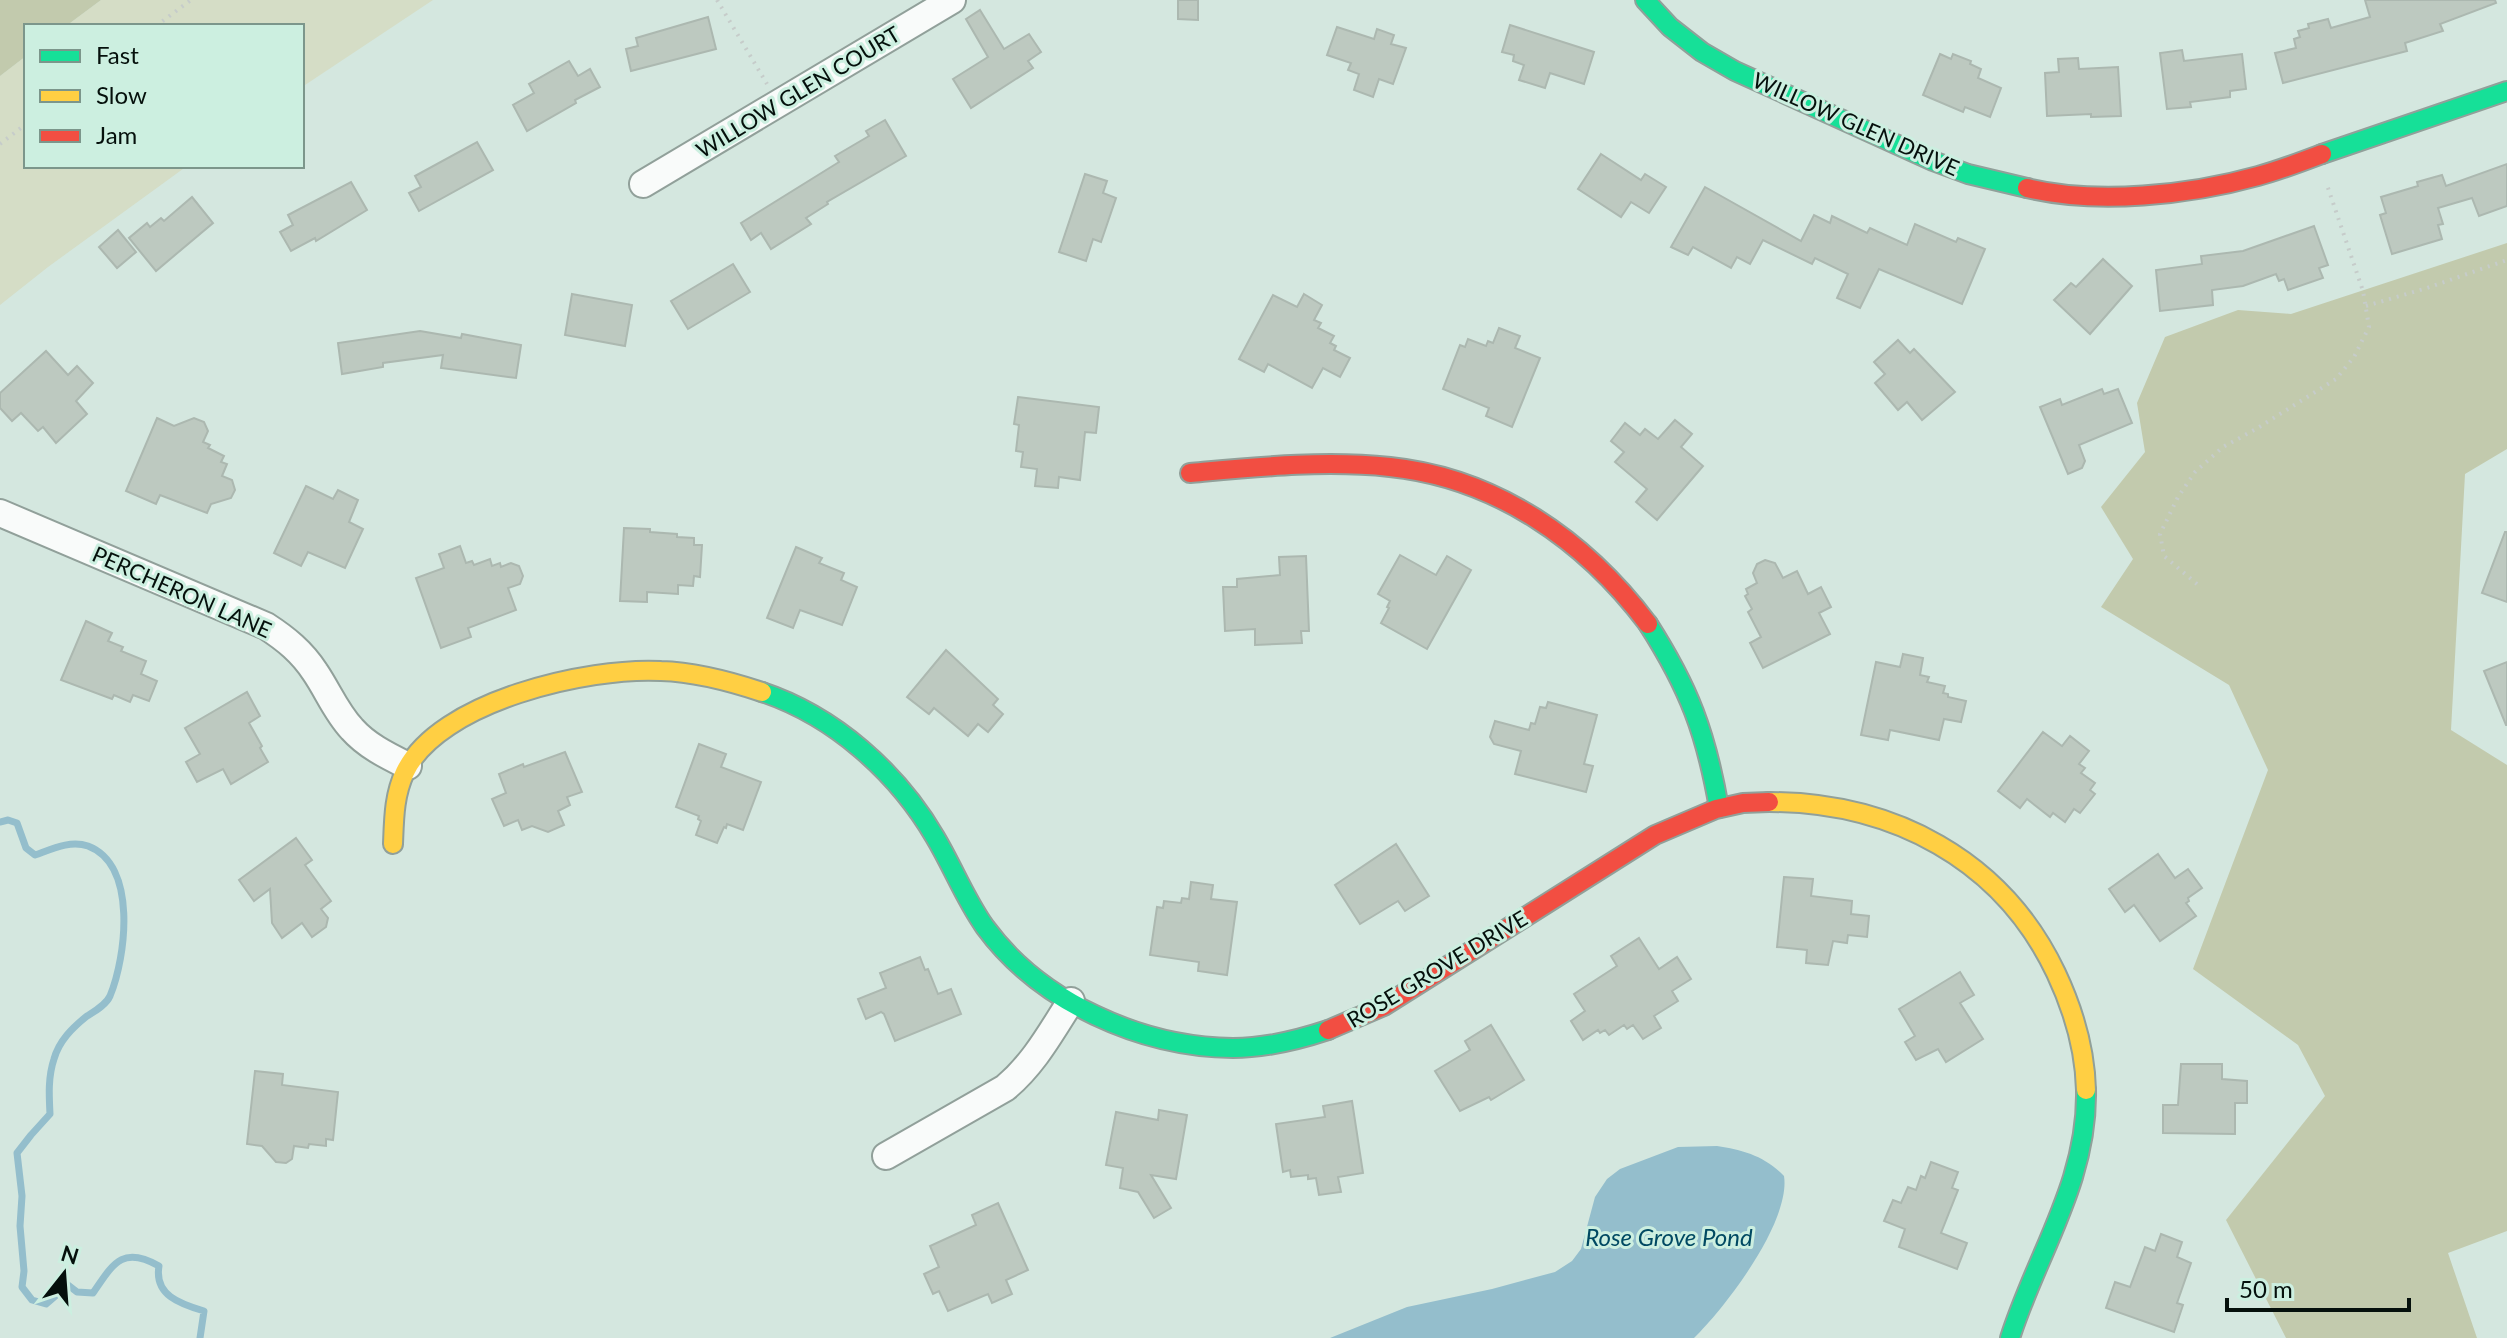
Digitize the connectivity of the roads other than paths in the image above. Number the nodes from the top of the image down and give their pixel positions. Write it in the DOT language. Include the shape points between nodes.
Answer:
graph roads {
  1 [pos="952,0"];
  2 [pos="1645,0"];
  3 [pos="2507,91"];
  4 [pos="643,184"];
  5 [pos="1190,473"];
  6 [pos="0,513"];
  7 [pos="408,766"];
  8 [pos="1719,808"];
  9 [pos="393,844"];
  10 [pos="1071,1001"];
  11 [pos="886,1156"];
  12 [pos="2010,1338"];
  1 -- 4 [label="street, WILLOW GLEN COURT"];
  2 -- 3 [label="street, WILLOW GLEN DRIVE" via="1691,44 1735,71 1933,161 2035,190 2097,196 2204,188 2259,176"];
  5 -- 8 [label="street" via="1329,464 1389,467 1477,488 1541,522 1623,590 1665,649 1702,728"];
  6 -- 7 [label="street, PERCHERON LANE" via="266,626 302,655 353,730"];
  7 -- 9 [label="street, ROSE GROVE DRIVE" via="397,794"];
  7 -- 10 [label="street, ROSE GROVE DRIVE" via="428,740 463,715 588,675 706,675 765,692 815,716 885,773 924,821 987,929 1032,974"];
  8 -- 10 [label="street, ROSE GROVE DRIVE" via="1660,831 1384,1006 1310,1037 1246,1047 1182,1043 1148,1036"];
  8 -- 12 [label="street, ROSE GROVE DRIVE" via="1814,803 1851,808 1915,831 1991,883 2045,951 2080,1043 2086,1109 2070,1197"];
  10 -- 11 [label="street" via="1034,1060 1013,1081"];
}
